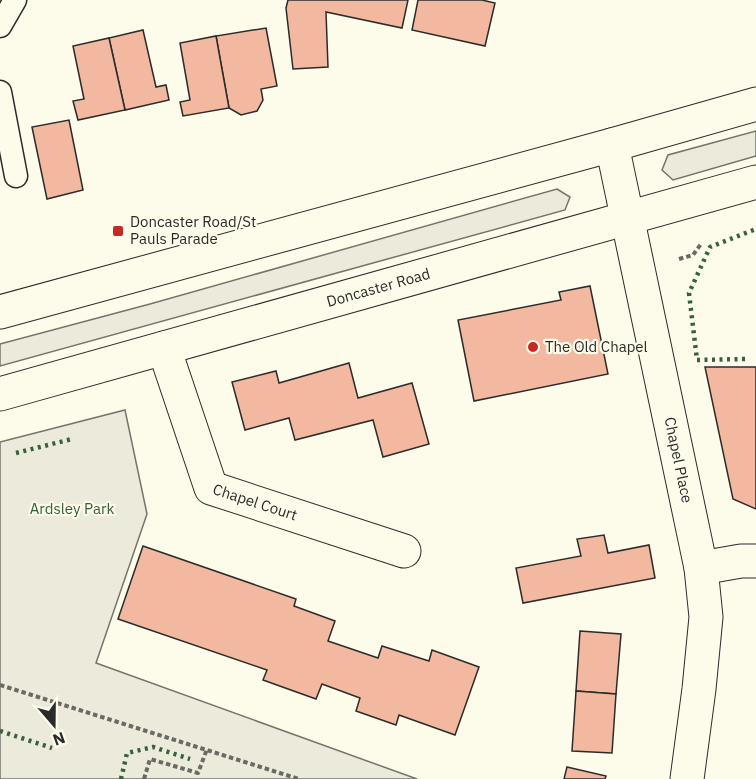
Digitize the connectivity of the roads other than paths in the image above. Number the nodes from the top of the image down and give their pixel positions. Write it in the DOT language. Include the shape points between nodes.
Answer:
graph roads {
  1 [pos="15,0"];
  2 [pos="0,26"];
  3 [pos="0,92"];
  4 [pos="756,104"];
  5 [pos="612,145"];
  6 [pos="16,176"];
  7 [pos="756,182"];
  8 [pos="627,217"];
  9 [pos="0,312"];
  10 [pos="164,348"];
  11 [pos="0,394"];
  12 [pos="404,551"];
  13 [pos="756,561"];
  14 [pos="701,568"];
  15 [pos="687,779"];
  1 -- 2 [label="lane"];
  3 -- 6 [label="lane"];
  4 -- 5 [label="main road"];
  5 -- 8 [label="main road, Chapel Place"];
  5 -- 9 [label="main road"];
  7 -- 8 [label="main road, Doncaster Road"];
  8 -- 10 [label="main road, Doncaster Road"];
  8 -- 14 [label="main road, Chapel Place"];
  10 -- 11 [label="main road, Doncaster Road"];
  10 -- 12 [label="main road, Chapel Court" via="211,488"];
  13 -- 14 [label="main road"];
  14 -- 15 [label="main road, Chapel Place" via="706,617"];
}
